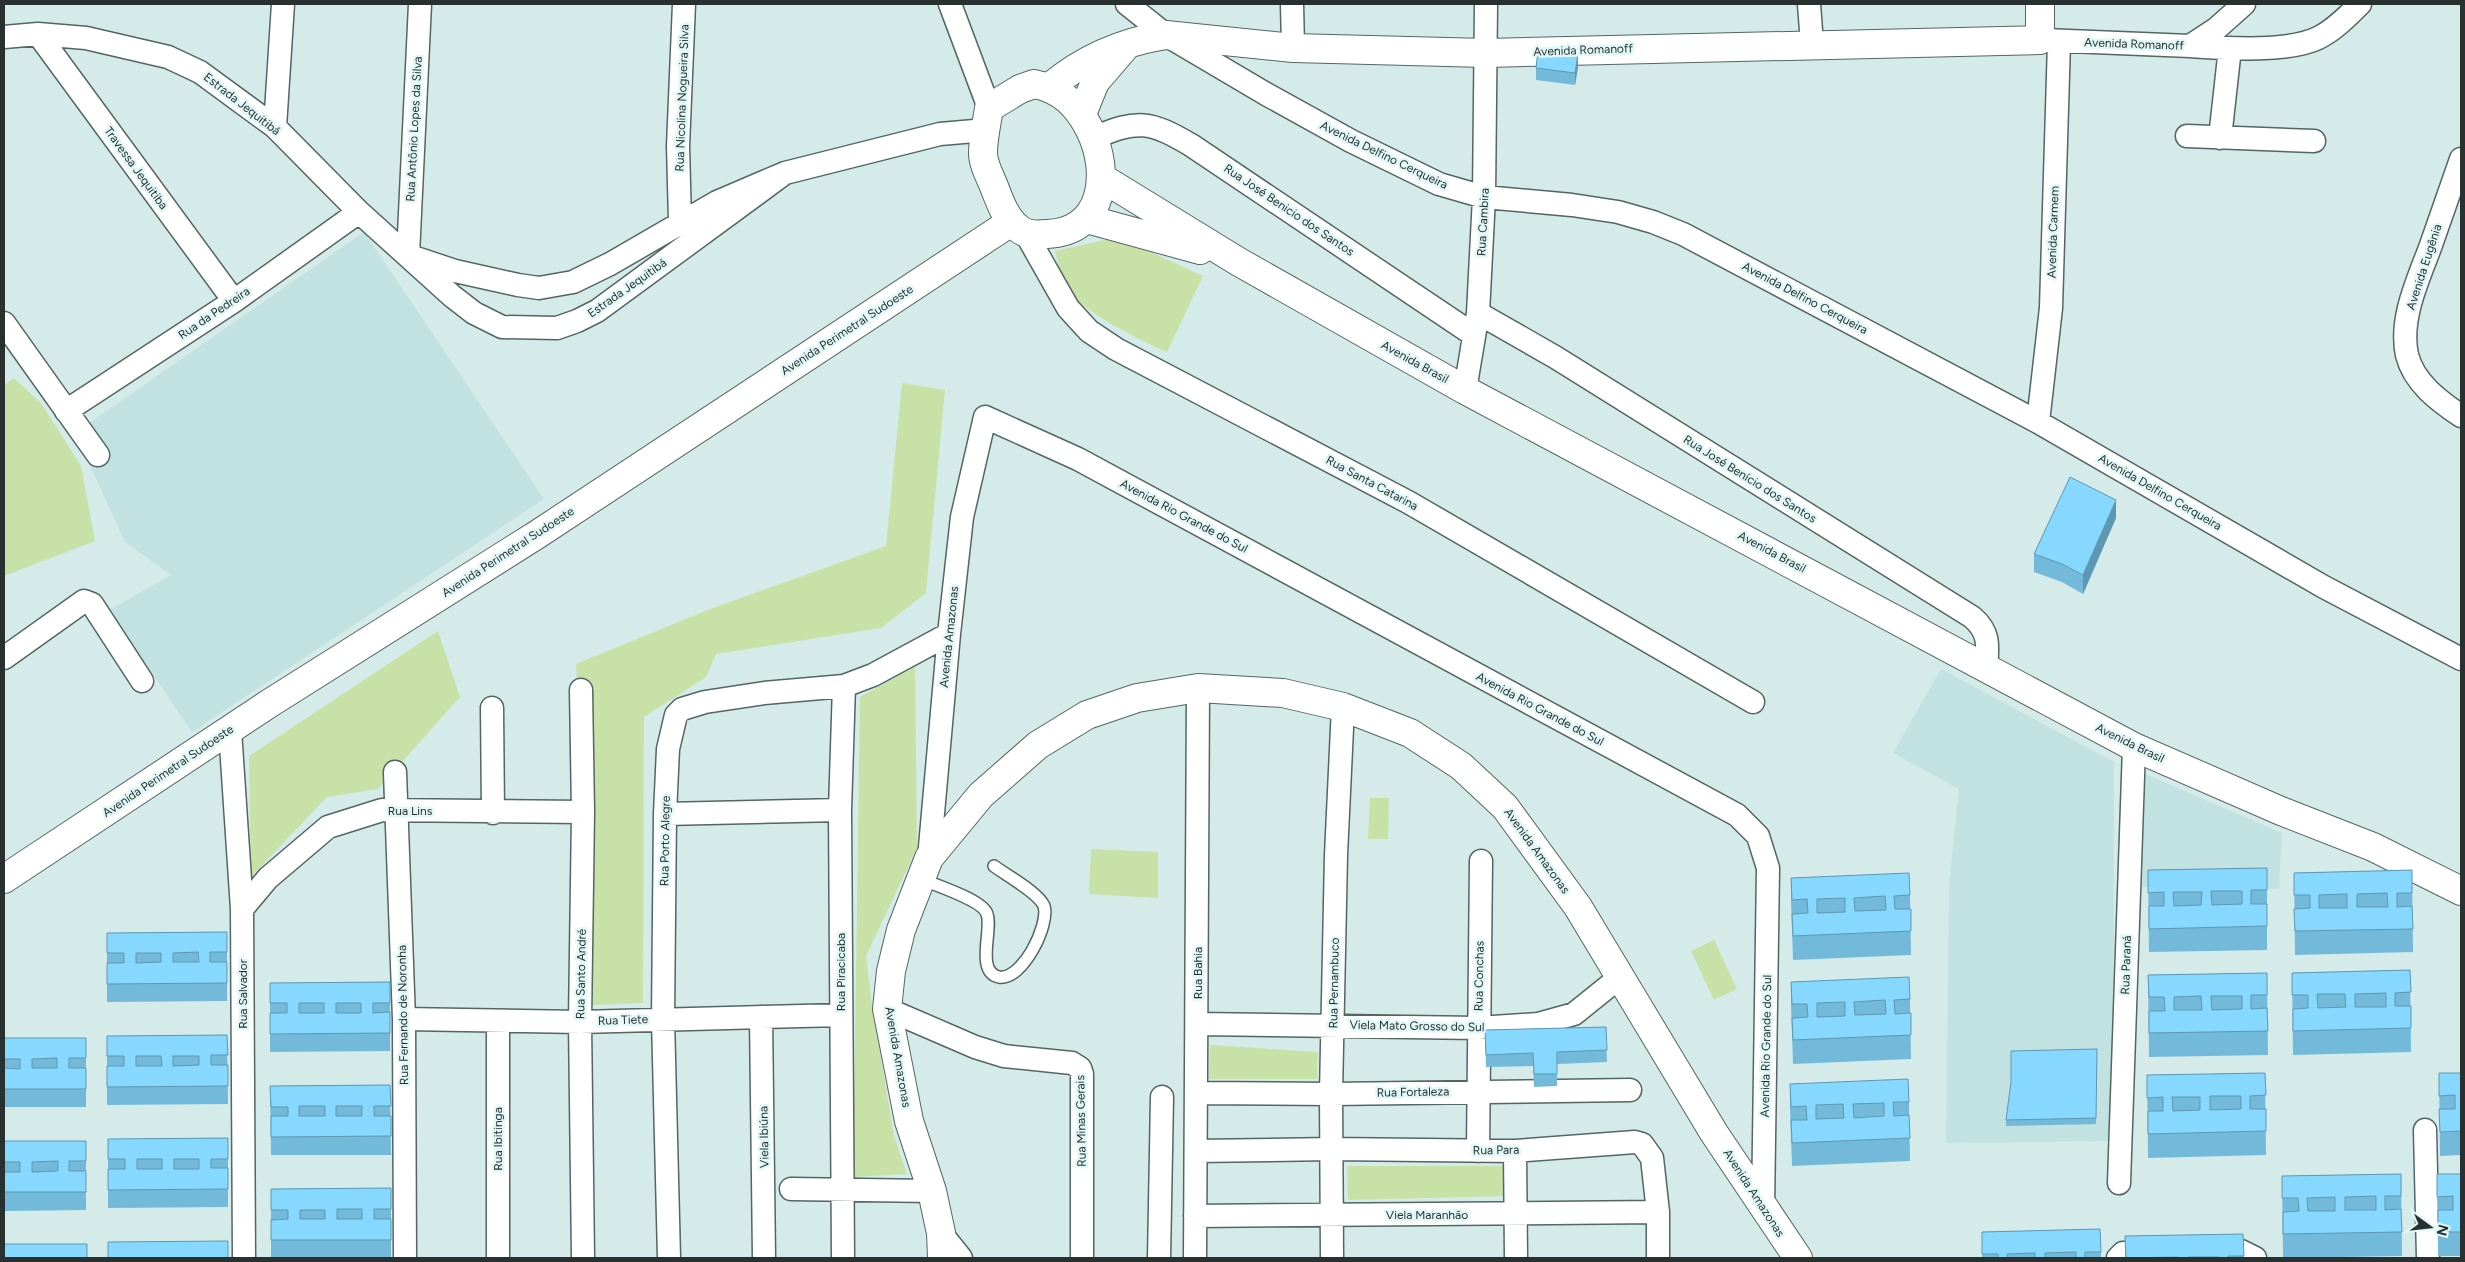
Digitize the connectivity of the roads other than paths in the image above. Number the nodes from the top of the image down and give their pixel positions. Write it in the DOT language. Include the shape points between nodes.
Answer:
graph roads {
  1 [pos="282,4"];
  2 [pos="420,4"];
  3 [pos="684,4"];
  4 [pos="950,4"];
  5 [pos="1127,4"];
  6 [pos="1292,4"];
  7 [pos="1486,4"];
  8 [pos="1809,4"];
  9 [pos="2244,4"];
  10 [pos="2360,4"];
  11 [pos="2042,21"];
  12 [pos="38,34"];
  13 [pos="1166,35"];
  14 [pos="4,37"];
  15 [pos="1812,44"];
  16 [pos="1127,45"];
  17 [pos="2190,46"];
  18 [pos="1292,48"];
  19 [pos="2230,48"];
  20 [pos="1486,53"];
  21 [pos="1050,87"];
  22 [pos="1082,114"];
  23 [pos="988,119"];
  24 [pos="275,127"];
  25 [pos="2187,136"];
  26 [pos="1094,138"];
  27 [pos="2220,138"];
  28 [pos="2314,141"];
  29 [pos="2461,159"];
  30 [pos="785,173"];
  31 [pos="1102,178"];
  32 [pos="1484,197"];
  33 [pos="359,212"];
  34 [pos="1087,219"];
  35 [pos="680,222"];
  36 [pos="1018,227"];
  37 [pos="408,255"];
  38 [pos="1239,262"];
  39 [pos="234,301"];
  40 [pos="4,323"];
  41 [pos="1476,324"];
  42 [pos="1465,390"];
  43 [pos="66,411"];
  44 [pos="2461,416"];
  45 [pos="985,417"];
  46 [pos="2038,422"];
  47 [pos="98,455"];
  48 [pos="948,634"];
  49 [pos="4,658"];
  50 [pos="2461,659"];
  51 [pos="1986,668"];
  52 [pos="142,681"];
  53 [pos="844,686"];
  54 [pos="1198,688"];
  55 [pos="581,690"];
  56 [pos="1753,702"];
  57 [pos="1342,707"];
  58 [pos="492,708"];
  59 [pos="230,730"];
  60 [pos="2134,747"];
  61 [pos="395,772"];
  62 [pos="398,809"];
  63 [pos="840,810"];
  64 [pos="584,812"];
  65 [pos="493,813"];
  66 [pos="665,814"];
  67 [pos="1481,861"];
  68 [pos="994,866"];
  69 [pos="925,869"];
  70 [pos="4,879"];
  71 [pos="2461,891"];
  72 [pos="242,909"];
  73 [pos="1620,976"];
  74 [pos="888,1009"];
  75 [pos="841,1015"];
  76 [pos="762,1017"];
  77 [pos="404,1019"];
  78 [pos="663,1019"];
  79 [pos="498,1021"];
  80 [pos="580,1022"];
  81 [pos="1198,1024"];
  82 [pos="1333,1025"];
  83 [pos="1478,1028"];
  84 [pos="1480,1090"];
  85 [pos="1630,1090"];
  86 [pos="1196,1093"];
  87 [pos="1331,1094"];
  88 [pos="1162,1097"];
  89 [pos="2425,1130"];
  90 [pos="1332,1149"];
  91 [pos="1196,1151"];
  92 [pos="1478,1151"];
  93 [pos="1515,1151"];
  94 [pos="2119,1183"];
  95 [pos="791,1189"];
  96 [pos="844,1190"];
  97 [pos="932,1191"];
  98 [pos="1763,1208"];
  99 [pos="1658,1212"];
  100 [pos="1516,1214"];
  101 [pos="1333,1215"];
  102 [pos="1195,1216"];
  103 [pos="942,1246"];
  104 [pos="244,1258"];
  105 [pos="405,1258"];
  106 [pos="498,1258"];
  107 [pos="583,1258"];
  108 [pos="669,1258"];
  109 [pos="764,1258"];
  110 [pos="843,1258"];
  111 [pos="961,1258"];
  112 [pos="1082,1258"];
  113 [pos="1159,1258"];
  114 [pos="1195,1258"];
  115 [pos="1332,1258"];
  116 [pos="1516,1258"];
  117 [pos="1658,1258"];
  118 [pos="1798,1258"];
  119 [pos="2118,1258"];
  120 [pos="2255,1258"];
  121 [pos="2428,1258"];
  1 -- 24 [label="street"];
  2 -- 37 [label="street, Rua Antônio Lopes da Silva"];
  3 -- 35 [label="street, Rua Nicolina Nogueira Silva" via="678,146"];
  4 -- 23 [label="street"];
  5 -- 13 [label="street, Avenida Delfino Cerqueira"];
  6 -- 18 [label="street"];
  7 -- 20 [label="street, Rua Cambira"];
  8 -- 15 [label="street"];
  9 -- 17 [label="street, Avenida Romanoff" via="2216,29"];
  10 -- 19 [label="street" via="2317,38 2278,47"];
  11 -- 15 [label="main road, Avenida Romanoff"];
  11 -- 17 [label="street, Avenida Romanoff"];
  11 -- 46 [label="street, Avenida Carmem" via="2051,308"];
  12 -- 14 [label="street, Estrada Jequitibá"];
  12 -- 24 [label="street, Estrada Jequitibá" via="86,38 168,56 200,72"];
  12 -- 39 [label="street, Travessa Jequitiba"];
  13 -- 16 [label="main road, Avenida Romanoff"];
  13 -- 18 [label="main road, Avenida Romanoff"];
  13 -- 32 [label="street, Avenida Delfino Cerqueira" via="1351,140 1439,184"];
  15 -- 20 [label="main road, Avenida Romanoff"];
  16 -- 21 [label="main road, Avenida Romanoff" via="1088,59"];
  16 -- 22 [label="main road" via="1095,82"];
  17 -- 19 [label="street"];
  18 -- 20 [label="main road, Avenida Romanoff"];
  19 -- 27 [label="street"];
  20 -- 32 [label="street, Rua Cambira"];
  21 -- 22 [label="main road"];
  21 -- 23 [label="main road" via="1034,84 1020,89"];
  22 -- 26 [label="main road"];
  23 -- 30 [label="street, Estrada Jequitibá"];
  23 -- 36 [label="main road" via="983,154 999,199"];
  24 -- 33 [label="street, Estrada Jequitibá"];
  25 -- 27 [label="street"];
  26 -- 31 [label="main road"];
  26 -- 41 [label="street, Rua José Benicio dos Santos" via="1121,126 1143,124 1164,129"];
  27 -- 28 [label="street"];
  29 -- 44 [label="street, Avenida Eugênia" via="2411,301 2405,333 2407,355 2415,375 2439,401"];
  30 -- 35 [label="street, Estrada Jequitibá"];
  30 -- 37 [label="street, Estrada Jequitibá" via="604,306 557,328 502,327 452,296"];
  31 -- 34 [label="main road"];
  31 -- 38 [label="main road, Avenida Brasil"];
  32 -- 41 [label="street, Rua Cambira"];
  32 -- 46 [label="street, Avenida Delfino Cerqueira" via="1618,212 1683,234"];
  33 -- 37 [label="street, Estrada Jequitibá"];
  33 -- 39 [label="street, Rua da Pedreira"];
  34 -- 36 [label="main road" via="1074,228 1055,234"];
  34 -- 38 [label="main road"];
  35 -- 37 [label="street, Estrada Jequitibá" via="573,282 539,288 490,280"];
  36 -- 56 [label="street, Rua Santa Catarina" via="1068,308 1089,331 1116,349 1408,502"];
  36 -- 59 [label="main road, Avenida Perimetral Sudoeste"];
  38 -- 42 [label="main road, Avenida Brasil"];
  39 -- 43 [label="street, Rua da Pedreira"];
  40 -- 43 [label="street"];
  41 -- 42 [label="street, Rua Cambira"];
  41 -- 51 [label="street, Rua José Benício dos Santos" via="1555,357 1972,617 1981,624 1988,642"];
  42 -- 51 [label="main road, Avenida Brasil"];
  43 -- 47 [label="street"];
  45 -- 48 [label="street, Avenida Amazonas" via="962,517"];
  45 -- 98 [label="street, Avenida Rio Grande do Sul" via="1078,459 1737,815 1758,836 1768,868"];
  46 -- 50 [label="street, Avenida Delfino Cerqueira" via="2324,586"];
  48 -- 53 [label="street, Rua Porto Alegre" via="881,671"];
  48 -- 69 [label="street, Avenida Amazonas"];
  49 -- 52 [label="street" via="84,601 92,604"];
  51 -- 60 [label="main road, Avenida Brasil"];
  53 -- 63 [label="street, Rua Piracicaba"];
  53 -- 66 [label="street, Rua Porto Alegre" via="764,693 704,702 682,709 676,715 670,732"];
  54 -- 57 [label="main road, Avenida Amazonas" via="1283,693"];
  54 -- 69 [label="main road, Avenida Amazonas" via="1137,698 1096,712 1038,745 981,795"];
  54 -- 81 [label="street, Rua Bahia"];
  55 -- 64 [label="street, Rua Santo André"];
  57 -- 73 [label="main road, Avenida Amazonas" via="1410,733 1461,766 1505,806 1578,907"];
  57 -- 82 [label="street, Rua Pernambuco"];
  58 -- 65 [label="street"];
  59 -- 70 [label="main road, Avenida Perimetral Sudoeste"];
  59 -- 72 [label="street, Rua Salvador"];
  60 -- 71 [label="main road, Avenida Brasil" via="2373,847"];
  60 -- 94 [label="street, Rua Paraná"];
  61 -- 62 [label="street, Rua Fernando de Noronha"];
  62 -- 65 [label="street, Rua Lins"];
  62 -- 72 [label="street, Rua Lins" via="382,810 328,827 268,878"];
  62 -- 77 [label="street, Rua Fernando de Noronha"];
  63 -- 66 [label="street"];
  63 -- 75 [label="street, Rua Piracicaba"];
  64 -- 65 [label="street, Rua Lins"];
  64 -- 80 [label="street, Rua Santo André"];
  66 -- 78 [label="street, Rua Porto Alegre"];
  67 -- 83 [label="street, Rua Conchas"];
  68 -- 69 [label="lane" via="1040,899 1045,917 1026,962 1012,975 999,977 987,964 988,913"];
  69 -- 74 [label="main road, Avenida Amazonas" via="901,930 891,971"];
  72 -- 104 [label="street, Rua Salvador"];
  73 -- 83 [label="street, Viela Mato Grosso do Sul" via="1574,1014 1538,1024"];
  73 -- 98 [label="main road, Avenida Amazonas"];
  74 -- 97 [label="main road, Avenida Amazonas" via="909,1121"];
  74 -- 112 [label="street, Rua Minas Gerais" via="975,1047 1004,1056 1072,1063 1080,1068"];
  75 -- 76 [label="street, Rua Tiete"];
  75 -- 96 [label="street, Rua Piracicaba"];
  76 -- 78 [label="street, Rua Tiete"];
  76 -- 109 [label="street, Viela Ibiúna"];
  77 -- 79 [label="street, Rua Tiete"];
  77 -- 105 [label="street, Rua Fernando de Noronha"];
  78 -- 80 [label="street, Rua Tiete"];
  78 -- 108 [label="street, Rua Porto Alegre"];
  79 -- 80 [label="street, Rua Tiete"];
  79 -- 106 [label="street, Rua Ibitinga"];
  80 -- 107 [label="street, Rua Santo André"];
  81 -- 82 [label="street, Viela Mato Grosso do Sul"];
  81 -- 86 [label="street, Rua Bahia"];
  82 -- 83 [label="street, Viela Mato Grosso do Sul"];
  82 -- 87 [label="street, Rua Pernambuco"];
  83 -- 84 [label="street, Rua Conchas"];
  84 -- 85 [label="street, Rua Fortaleza"];
  84 -- 87 [label="street, Rua Fortaleza"];
  84 -- 92 [label="street, Rua Conchas"];
  86 -- 87 [label="street, Rua Fortaleza"];
  86 -- 91 [label="street, Rua Bahia"];
  87 -- 90 [label="street, Rua Pernambuco"];
  88 -- 113 [label="street"];
  89 -- 121 [label="street"];
  90 -- 91 [label="street, Rua Para"];
  90 -- 92 [label="street, Rua Para"];
  90 -- 101 [label="street, Rua Pernambuco"];
  91 -- 102 [label="street, Rua Bahia"];
  92 -- 93 [label="street, Rua Para"];
  93 -- 99 [label="street, Rua Para" via="1626,1140 1642,1144 1652,1158"];
  93 -- 100 [label="street"];
  95 -- 96 [label="street"];
  96 -- 97 [label="street"];
  96 -- 110 [label="street, Rua Piracicaba"];
  97 -- 103 [label="main road, Avenida Amazonas"];
  98 -- 118 [label="main road, Avenida Amazonas"];
  99 -- 100 [label="street, Viela Maranhão"];
  99 -- 117 [label="street"];
  100 -- 101 [label="street, Viela Maranhão"];
  100 -- 116 [label="street"];
  101 -- 102 [label="street, Viela Maranhão"];
  101 -- 115 [label="street, Rua Pernambuco"];
  102 -- 114 [label="street, Rua Bahia"];
  103 -- 111 [label="street"];
  119 -- 120 [label="street" via="2123,1253 2183,1251 2241,1251"];
}
